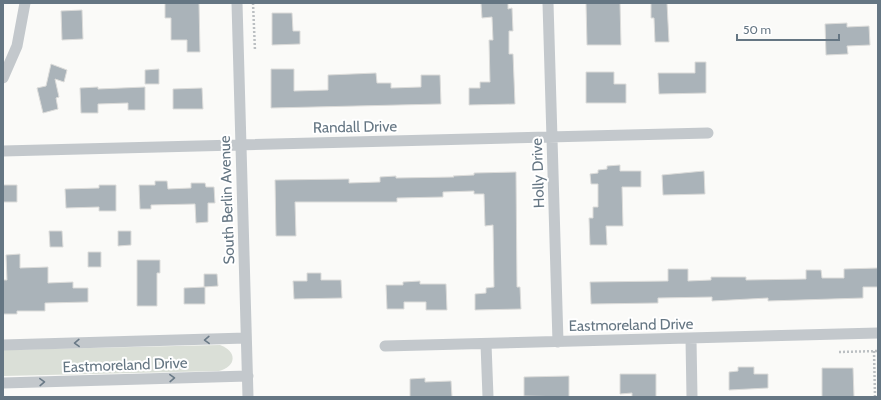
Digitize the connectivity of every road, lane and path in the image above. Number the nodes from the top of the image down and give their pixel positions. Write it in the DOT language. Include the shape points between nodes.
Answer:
graph roads {
  1 [pos="26,3"];
  2 [pos="236,3"];
  3 [pos="253,3"];
  4 [pos="548,3"];
  5 [pos="255,51"];
  6 [pos="3,78"];
  7 [pos="708,133"];
  8 [pos="552,137"];
  9 [pos="3,144"];
  10 [pos="240,145"];
  11 [pos="3,151"];
  12 [pos="22,151"];
  13 [pos="878,333"];
  14 [pos="246,338"];
  15 [pos="691,339"];
  16 [pos="558,342"];
  17 [pos="486,344"];
  18 [pos="3,345"];
  19 [pos="385,346"];
  20 [pos="874,351"];
  21 [pos="878,351"];
  22 [pos="839,352"];
  23 [pos="248,376"];
  24 [pos="3,383"];
  25 [pos="248,397"];
  26 [pos="488,397"];
  27 [pos="692,397"];
  28 [pos="875,397"];
  1 -- 6 [label="street" via="17,46"];
  2 -- 10 [label="street, South Berlin Avenue"];
  3 -- 5 [label="path"];
  4 -- 8 [label="street, Holly Drive"];
  7 -- 8 [label="street, Randall Drive"];
  8 -- 10 [label="street, Randall Drive"];
  8 -- 16 [label="street, Holly Drive"];
  9 -- 12 [label="street"];
  10 -- 12 [label="street, Randall Drive"];
  10 -- 14 [label="street, South Berlin Avenue"];
  11 -- 12 [label="street, Randall Drive"];
  13 -- 15 [label="street, Eastmoreland Drive"];
  14 -- 18 [label="street, Eastmoreland Drive, one-way"];
  14 -- 23 [label="street, South Berlin Avenue"];
  15 -- 16 [label="street, Eastmoreland Drive"];
  15 -- 27 [label="street"];
  16 -- 17 [label="street, Eastmoreland Drive"];
  17 -- 19 [label="street, Eastmoreland Drive"];
  17 -- 26 [label="street"];
  20 -- 21 [label="path"];
  20 -- 22 [label="path"];
  20 -- 28 [label="path"];
  24 -- 23 [label="street, Eastmoreland Drive, one-way"];
  23 -- 25 [label="street, South Berlin Avenue"];
}
